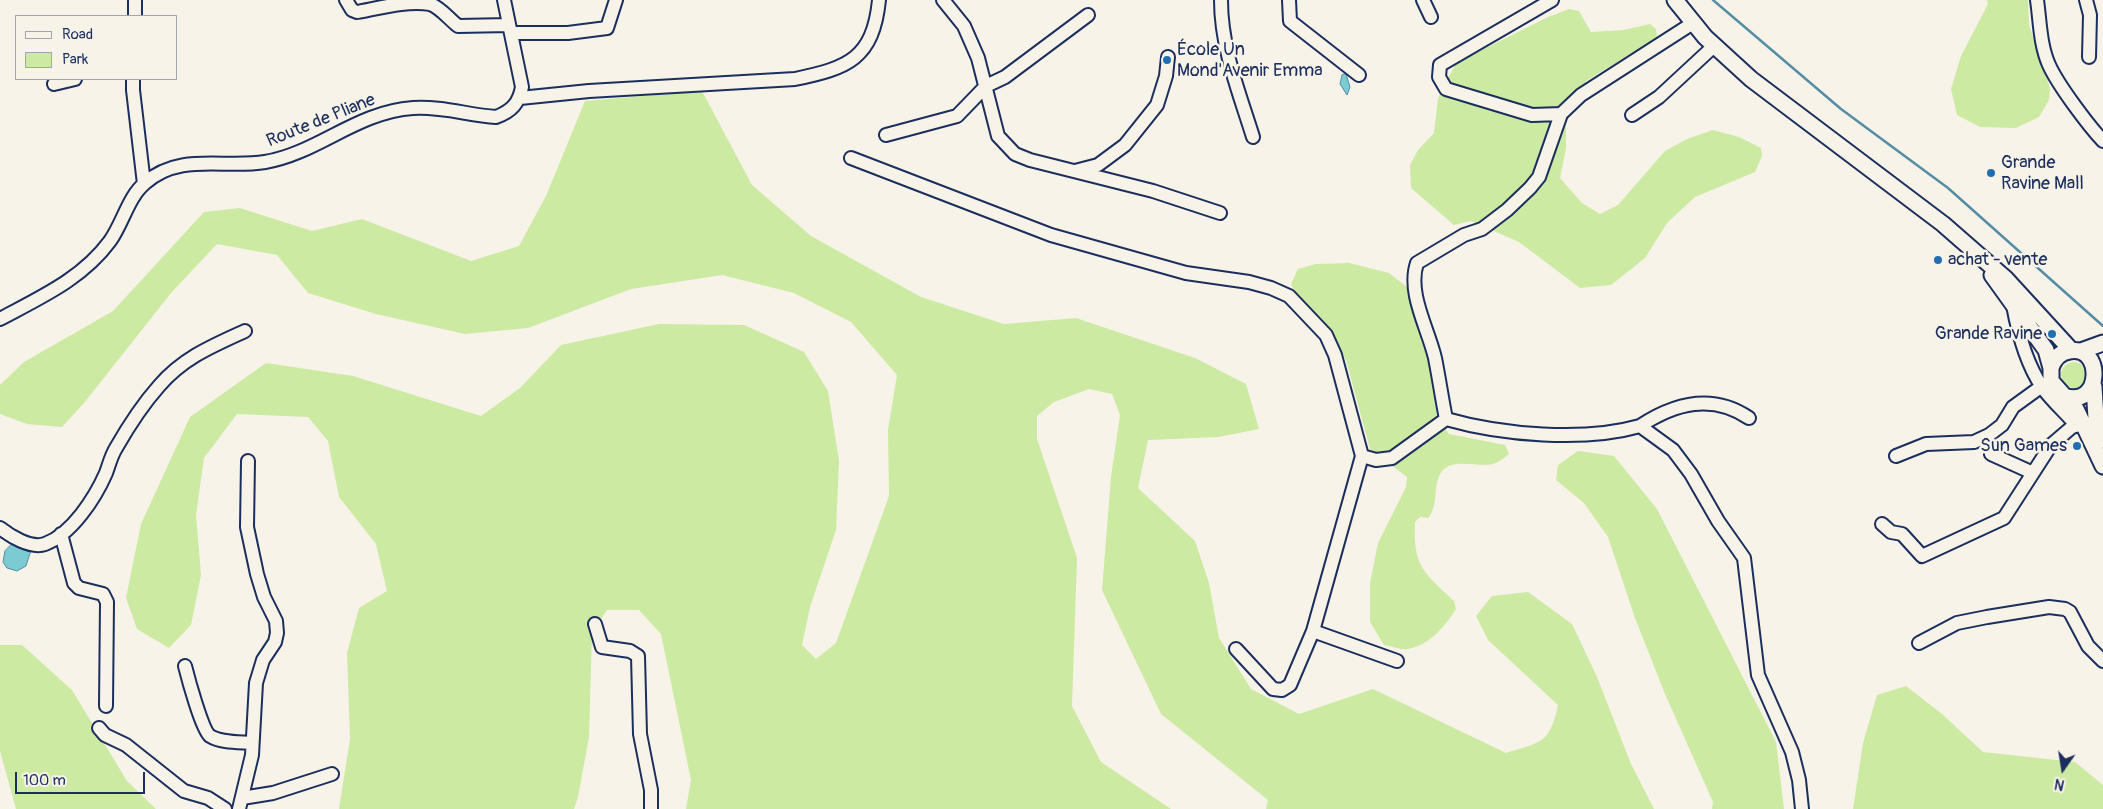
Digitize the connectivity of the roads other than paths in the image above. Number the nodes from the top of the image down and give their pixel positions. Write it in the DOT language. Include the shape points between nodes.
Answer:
graph roads {
  1 [pos="135,0"];
  2 [pos="346,0"];
  3 [pos="504,0"];
  4 [pos="616,0"];
  5 [pos="879,0"];
  6 [pos="943,0"];
  7 [pos="1221,0"];
  8 [pos="1289,0"];
  9 [pos="1423,0"];
  10 [pos="1552,0"];
  11 [pos="1675,0"];
  12 [pos="2038,0"];
  13 [pos="2086,0"];
  14 [pos="135,15"];
  15 [pos="1088,16"];
  16 [pos="1432,17"];
  17 [pos="1693,23"];
  18 [pos="510,29"];
  19 [pos="1714,46"];
  20 [pos="1168,57"];
  21 [pos="2089,57"];
  22 [pos="1359,75"];
  23 [pos="71,80"];
  24 [pos="133,80"];
  25 [pos="54,84"];
  26 [pos="986,86"];
  27 [pos="520,98"];
  28 [pos="1561,114"];
  29 [pos="1632,115"];
  30 [pos="886,135"];
  31 [pos="1254,137"];
  32 [pos="2103,141"];
  33 [pos="851,158"];
  34 [pos="1072,171"];
  35 [pos="144,184"];
  36 [pos="1220,213"];
  37 [pos="1990,266"];
  38 [pos="2013,302"];
  39 [pos="0,319"];
  40 [pos="244,331"];
  41 [pos="2103,343"];
  42 [pos="2076,351"];
  43 [pos="2103,352"];
  44 [pos="2051,368"];
  45 [pos="2096,380"];
  46 [pos="2042,386"];
  47 [pos="2064,396"];
  48 [pos="1749,418"];
  49 [pos="1446,419"];
  50 [pos="2080,425"];
  51 [pos="1640,426"];
  52 [pos="2103,440"];
  53 [pos="1991,454"];
  54 [pos="1362,456"];
  55 [pos="1896,456"];
  56 [pos="248,461"];
  57 [pos="2103,466"];
  58 [pos="2032,473"];
  59 [pos="1882,524"];
  60 [pos="0,528"];
  61 [pos="61,534"];
  62 [pos="595,624"];
  63 [pos="1313,631"];
  64 [pos="1919,643"];
  65 [pos="1236,649"];
  66 [pos="1396,661"];
  67 [pos="2103,661"];
  68 [pos="185,666"];
  69 [pos="106,706"];
  70 [pos="99,728"];
  71 [pos="252,744"];
  72 [pos="332,774"];
  73 [pos="241,804"];
  74 [pos="225,809"];
  75 [pos="651,809"];
  76 [pos="1802,809"];
  1 -- 14 [label="street"];
  2 -- 18 [label="street" via="357,12 407,2 432,4 458,26"];
  3 -- 18 [label="street"];
  4 -- 18 [label="street" via="607,28 568,33"];
  5 -- 27 [label="street" via="877,20 864,50 848,64 826,73 778,80"];
  6 -- 26 [label="street" via="964,26"];
  7 -- 31 [label="street" via="1221,22 1230,65"];
  8 -- 22 [label="street" via="1290,20"];
  9 -- 16 [label="street"];
  10 -- 28 [label="street" via="1440,65 1439,77 1446,89 1479,100 1532,115"];
  11 -- 17 [label="main road"];
  12 -- 32 [label="street" via="2041,38 2049,65"];
  13 -- 21 [label="street" via="2090,15"];
  15 -- 26 [label="street" via="1006,77"];
  17 -- 19 [label="main road"];
  17 -- 28 [label="street" via="1581,95"];
  18 -- 27 [label="street" via="519,64"];
  19 -- 29 [label="street" via="1659,97"];
  19 -- 37 [label="main road" via="1764,90 1943,224"];
  20 -- 34 [label="street" via="1157,105 1126,145 1098,165"];
  23 -- 25 [label="street"];
  24 -- 35 [label="street"];
  26 -- 30 [label="street" via="957,116"];
  26 -- 34 [label="street" via="994,126 1007,147 1030,160"];
  27 -- 35 [label="street, Route de Pliane" via="508,112 496,117 412,108 370,117 288,157 263,162 179,164 161,171"];
  28 -- 49 [label="street" via="1539,177 1530,188 1482,229 1464,235 1417,262 1414,271 1416,297 1434,356"];
  33 -- 54 [label="street" via="1051,235 1186,274 1271,288 1289,296 1314,320 1329,341"];
  34 -- 36 [label="street" via="1153,191"];
  35 -- 39 [label="street, Route de Pliane" via="110,240 88,266 63,285"];
  37 -- 38 [label="main road" via="1992,276"];
  37 -- 42 [label="main road"];
  38 -- 44 [label="main road" via="2046,350"];
  38 -- 46 [label="street" via="2026,352"];
  40 -- 61 [label="street" via="192,356 158,386 115,449 106,474 91,500"];
  41 -- 42 [label="main road"];
  42 -- 44 [label="main road" via="2058,356"];
  42 -- 45 [label="main road" via="2093,360"];
  43 -- 45 [label="main road"];
  44 -- 47 [label="main road" via="2051,381"];
  45 -- 47 [label="main road" via="2087,394"];
  45 -- 52 [label="main road" via="2096,418"];
  46 -- 50 [label="street"];
  46 -- 55 [label="street" via="2013,407 2002,425 1990,435 1974,442 1926,444"];
  47 -- 50 [label="main road" via="2076,410"];
  48 -- 51 [label="street" via="1727,405 1702,403 1665,411"];
  49 -- 51 [label="street" via="1508,432 1575,435"];
  49 -- 54 [label="street" via="1392,458 1381,461"];
  50 -- 57 [label="main road"];
  50 -- 58 [label="street" via="2051,446"];
  51 -- 76 [label="street" via="1673,450 1692,474 1718,521 1744,558 1758,675 1792,752"];
  53 -- 58 [label="street"];
  54 -- 63 [label="street"];
  56 -- 71 [label="street" via="247,527 257,574 276,621 277,633 275,642 262,660 256,683"];
  58 -- 59 [label="street" via="2004,518 1923,556 1902,534 1891,532"];
  60 -- 61 [label="street" via="27,543 44,545"];
  61 -- 69 [label="street" via="74,583 79,588 103,594 107,602"];
  62 -- 75 [label="street" via="602,647 630,651 638,656 639,722 651,790"];
  63 -- 65 [label="street" via="1290,685 1282,690 1273,689"];
  63 -- 66 [label="street"];
  64 -- 67 [label="street" via="1960,622 2052,607 2072,614 2088,646"];
  68 -- 71 [label="street" via="206,733 218,739"];
  70 -- 74 [label="street" via="184,791 208,798"];
  71 -- 73 [label="street"];
  72 -- 73 [label="street"];
}
